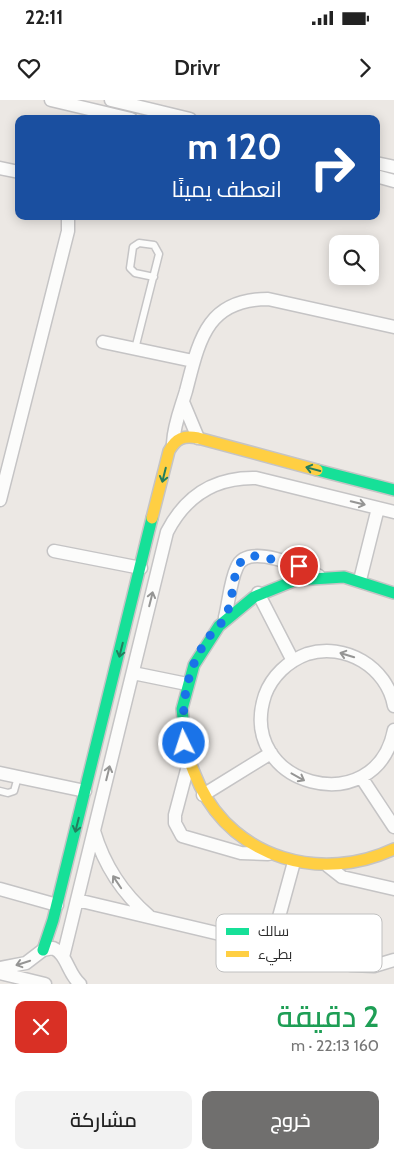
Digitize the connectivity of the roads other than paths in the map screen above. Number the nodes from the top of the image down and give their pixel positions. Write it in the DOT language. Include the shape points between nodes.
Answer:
graph roads {
  1 [pos="51,100"];
  2 [pos="112,100"];
  3 [pos="114,115"];
  4 [pos="174,115"];
  5 [pos="380,164"];
  6 [pos="394,167"];
  7 [pos="0,168"];
  8 [pos="15,171"];
  9 [pos="380,177"];
  10 [pos="394,180"];
  11 [pos="68,220"];
  12 [pos="154,277"];
  13 [pos="394,327"];
  14 [pos="103,342"];
  15 [pos="135,349"];
  16 [pos="193,361"];
  17 [pos="183,402"];
  18 [pos="198,438"];
  19 [pos="174,443"];
  20 [pos="261,455"];
  21 [pos="331,474"];
  22 [pos="256,478"];
  23 [pos="394,490"];
  24 [pos="326,495"];
  25 [pos="0,500"];
  26 [pos="378,508"];
  27 [pos="394,512"];
  28 [pos="150,529"];
  29 [pos="167,532"];
  30 [pos="54,551"];
  31 [pos="141,568"];
  32 [pos="319,576"];
  33 [pos="360,580"];
  34 [pos="258,593"];
  35 [pos="394,593"];
  36 [pos="225,617"];
  37 [pos="126,626"];
  38 [pos="144,629"];
  39 [pos="293,661"];
  40 [pos="133,673"];
  41 [pos="390,681"];
  42 [pos="187,684"];
  43 [pos="394,706"];
  44 [pos="394,730"];
  45 [pos="97,746"];
  46 [pos="114,750"];
  47 [pos="271,753"];
  48 [pos="189,762"];
  49 [pos="0,773"];
  50 [pos="18,777"];
  51 [pos="361,777"];
  52 [pos="0,791"];
  53 [pos="85,792"];
  54 [pos="203,794"];
  55 [pos="394,826"];
  56 [pos="94,831"];
  57 [pos="394,849"];
  58 [pos="270,854"];
  59 [pos="294,862"];
  60 [pos="328,866"];
  61 [pos="0,889"];
  62 [pos="394,889"];
  63 [pos="77,900"];
  64 [pos="57,905"];
  65 [pos="280,914"];
  66 [pos="150,917"];
  67 [pos="53,920"];
  68 [pos="71,924"];
  69 [pos="216,933"];
  70 [pos="43,950"];
  71 [pos="64,957"];
  72 [pos="0,968"];
  73 [pos="0,973"];
  74 [pos="46,984"];
  75 [pos="80,984"];
  1 -- 3 [label="street"];
  2 -- 4 [label="street"];
  5 -- 6 [label="street"];
  7 -- 8 [label="street"];
  9 -- 10 [label="street"];
  11 -- 25 [label="street" via="68,231"];
  12 -- 12 [label="lane" via="159,250 154,245 139,243 134,247 130,268 135,274"];
  12 -- 15 [label="lane"];
  13 -- 16 [label="street" via="268,299 254,299 228,307 215,317 205,329"];
  14 -- 15 [label="street"];
  15 -- 16 [label="street"];
  16 -- 17 [label="street"];
  17 -- 18 [label="street"];
  17 -- 19 [label="street"];
  18 -- 19 [label="street" via="183,437"];
  18 -- 20 [label="street"];
  19 -- 28 [label="street, one-way" via="169,450"];
  21 -- 20 [label="street, one-way"];
  20 -- 22 [label="street"];
  21 -- 23 [label="street"];
  21 -- 24 [label="street"];
  22 -- 24 [label="street"];
  22 -- 29 [label="street" via="240,478 210,486 184,505"];
  24 -- 26 [label="street, one-way"];
  26 -- 27 [label="street"];
  26 -- 33 [label="street"];
  28 -- 29 [label="street"];
  28 -- 31 [label="street"];
  38 -- 29 [label="street, one-way"];
  30 -- 31 [label="street"];
  31 -- 37 [label="street"];
  32 -- 33 [label="street"];
  32 -- 34 [label="street" via="277,584"];
  32 -- 36 [label="street" via="289,562 258,556 245,558 237,567"];
  33 -- 35 [label="street"];
  34 -- 36 [label="street"];
  34 -- 39 [label="street"];
  36 -- 42 [label="street" via="208,637"];
  37 -- 38 [label="street"];
  37 -- 45 [label="street, one-way"];
  38 -- 40 [label="street"];
  41 -- 39 [label="street, one-way" via="367,664 344,653 312,653"];
  39 -- 47 [label="street" via="271,683 263,702 262,723"];
  40 -- 42 [label="street"];
  40 -- 46 [label="street"];
  41 -- 43 [label="street"];
  42 -- 48 [label="street" via="182,723"];
  44 -- 51 [label="street" via="384,755"];
  45 -- 46 [label="street"];
  45 -- 53 [label="street"];
  56 -- 46 [label="street, one-way"];
  47 -- 51 [label="street, one-way" via="286,770 311,783 340,784"];
  47 -- 54 [label="street"];
  48 -- 54 [label="street"];
  48 -- 58 [label="street" via="174,823 182,836 241,853"];
  49 -- 50 [label="street"];
  50 -- 52 [label="lane" via="14,791"];
  50 -- 53 [label="street"];
  51 -- 55 [label="street"];
  53 -- 64 [label="street, one-way"];
  54 -- 58 [label="street" via="232,830"];
  56 -- 63 [label="street"];
  66 -- 56 [label="street, one-way" via="115,879"];
  57 -- 60 [label="street" via="368,860"];
  58 -- 59 [label="street"];
  59 -- 60 [label="street"];
  59 -- 65 [label="street"];
  60 -- 62 [label="street" via="342,878"];
  61 -- 64 [label="street"];
  63 -- 66 [label="street"];
  63 -- 68 [label="street"];
  64 -- 67 [label="street"];
  66 -- 69 [label="street"];
  67 -- 68 [label="street"];
  67 -- 70 [label="street"];
  68 -- 71 [label="street"];
  70 -- 71 [label="street" via="53,948"];
  70 -- 72 [label="street, one-way" via="26,963"];
  71 -- 75 [label="street" via="72,976"];
  73 -- 74 [label="street"];
}
